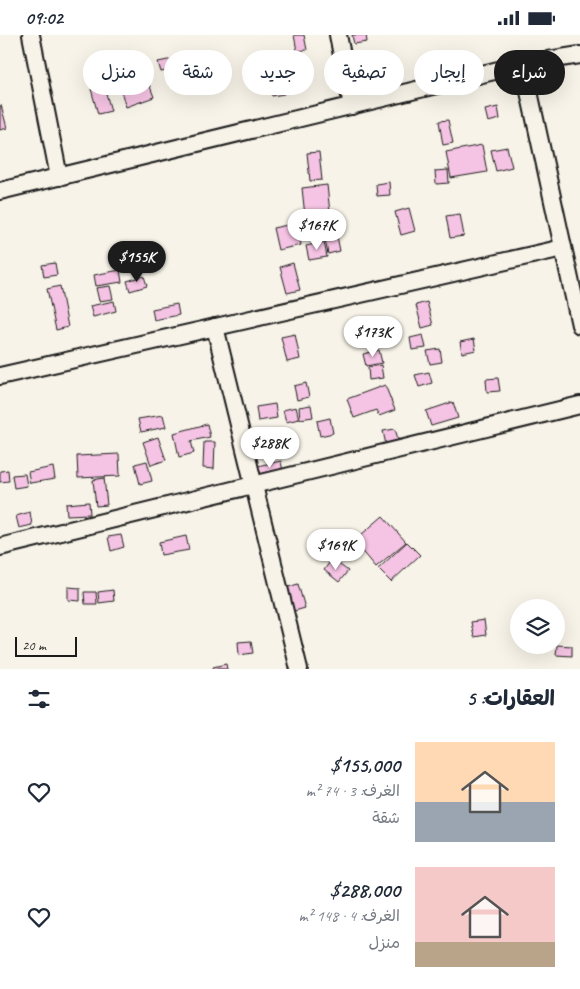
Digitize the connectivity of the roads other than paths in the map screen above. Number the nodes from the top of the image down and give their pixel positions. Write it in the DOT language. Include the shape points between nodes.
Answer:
graph roads {
  1 [pos="31,35"];
  2 [pos="338,35"];
  3 [pos="580,55"];
  4 [pos="565,58"];
  5 [pos="494,72"];
  6 [pos="530,95"];
  7 [pos="352,106"];
  8 [pos="58,177"];
  9 [pos="0,191"];
  10 [pos="563,248"];
  11 [pos="580,325"];
  12 [pos="216,327"];
  13 [pos="0,376"];
  14 [pos="580,405"];
  15 [pos="254,485"];
  16 [pos="0,547"];
  17 [pos="299,669"];
  1 -- 8 [label="street"];
  2 -- 7 [label="street"];
  3 -- 4 [label="street"];
  5 -- 7 [label="street"];
  6 -- 10 [label="street"];
  7 -- 8 [label="street"];
  8 -- 9 [label="street"];
  10 -- 11 [label="street"];
  10 -- 12 [label="street"];
  12 -- 13 [label="street"];
  12 -- 15 [label="street"];
  14 -- 15 [label="street"];
  15 -- 16 [label="street"];
  15 -- 17 [label="street"];
}
